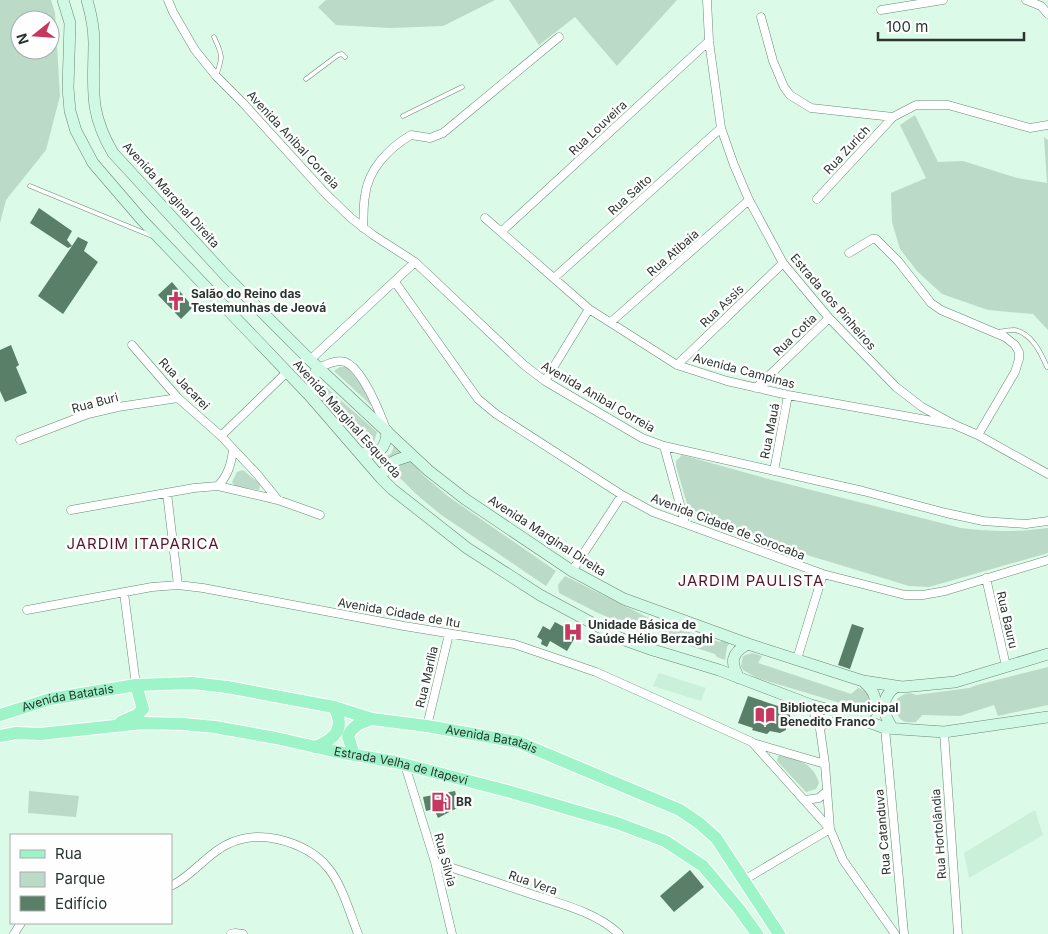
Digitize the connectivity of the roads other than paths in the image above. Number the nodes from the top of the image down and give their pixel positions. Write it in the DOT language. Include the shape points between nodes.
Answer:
graph roads {
  1 [pos="63,0"];
  2 [pos="88,0"];
  3 [pos="168,0"];
  4 [pos="707,0"];
  5 [pos="943,0"];
  6 [pos="1026,0"];
  7 [pos="881,10"];
  8 [pos="1048,14"];
  9 [pos="761,17"];
  10 [pos="214,37"];
  11 [pos="559,37"];
  12 [pos="709,41"];
  13 [pos="345,57"];
  14 [pos="216,76"];
  15 [pos="306,79"];
  16 [pos="462,87"];
  17 [pos="403,116"];
  18 [pos="893,117"];
  19 [pos="1048,125"];
  20 [pos="721,128"];
  21 [pos="30,186"];
  22 [pos="817,199"];
  23 [pos="749,200"];
  24 [pos="486,218"];
  25 [pos="363,228"];
  26 [pos="501,232"];
  27 [pos="164,241"];
  28 [pos="849,253"];
  29 [pos="415,262"];
  30 [pos="783,263"];
  31 [pos="554,278"];
  32 [pos="394,282"];
  33 [pos="589,309"];
  34 [pos="829,318"];
  35 [pos="611,322"];
  36 [pos="994,332"];
  37 [pos="132,345"];
  38 [pos="314,364"];
  39 [pos="678,364"];
  40 [pos="1047,367"];
  41 [pos="287,372"];
  42 [pos="545,381"];
  43 [pos="756,388"];
  44 [pos="788,395"];
  45 [pos="310,396"];
  46 [pos="178,398"];
  47 [pos="955,425"];
  48 [pos="387,431"];
  49 [pos="978,435"];
  50 [pos="221,436"];
  51 [pos="20,440"];
  52 [pos="664,446"];
  53 [pos="233,450"];
  54 [pos="360,454"];
  55 [pos="412,454"];
  56 [pos="774,471"];
  57 [pos="1048,474"];
  58 [pos="380,478"];
  59 [pos="218,486"];
  60 [pos="167,493"];
  61 [pos="622,495"];
  62 [pos="278,500"];
  63 [pos="71,510"];
  64 [pos="320,515"];
  65 [pos="1048,521"];
  66 [pos="685,523"];
  67 [pos="1048,560"];
  68 [pos="572,571"];
  69 [pos="823,574"];
  70 [pos="986,578"];
  71 [pos="178,585"];
  72 [pos="124,593"];
  73 [pos="27,610"];
  74 [pos="449,634"];
  75 [pos="748,644"];
  76 [pos="1048,654"];
  77 [pos="797,659"];
  78 [pos="1006,666"];
  79 [pos="740,678"];
  80 [pos="863,681"];
  81 [pos="136,685"];
  82 [pos="896,686"];
  83 [pos="811,705"];
  84 [pos="334,707"];
  85 [pos="832,711"];
  86 [pos="0,715"];
  87 [pos="1048,717"];
  88 [pos="858,718"];
  89 [pos="372,719"];
  90 [pos="112,726"];
  91 [pos="427,726"];
  92 [pos="820,729"];
  93 [pos="889,729"];
  94 [pos="944,732"];
  95 [pos="0,736"];
  96 [pos="752,742"];
  97 [pos="315,747"];
  98 [pos="354,755"];
  99 [pos="825,764"];
  100 [pos="405,765"];
  101 [pos="827,791"];
  102 [pos="805,800"];
  103 [pos="830,829"];
  104 [pos="436,862"];
  105 [pos="744,880"];
  106 [pos="172,886"];
  107 [pos="231,934"];
  108 [pos="243,934"];
  109 [pos="358,934"];
  110 [pos="452,934"];
  111 [pos="619,934"];
  112 [pos="757,934"];
  113 [pos="778,934"];
  114 [pos="895,934"];
  115 [pos="904,934"];
  116 [pos="958,934"];
  1 -- 27 [label="main road, Avenida Marginal Esquerda" via="70,23 68,88 76,131 93,163"];
  2 -- 38 [label="main road, Avenida Marginal Direita" via="94,40 93,99 104,139 113,153 202,250"];
  3 -- 14 [label="street, Avenida Anibal Correia" via="195,50"];
  4 -- 12 [label="street, Estrada dos Pinheiros"];
  5 -- 7 [label="street"];
  6 -- 8 [label="street" via="1041,6"];
  9 -- 18 [label="street" via="776,71 790,95 811,108 824,111"];
  10 -- 14 [label="lane" via="222,60"];
  11 -- 25 [label="street" via="443,133 430,138 411,135 379,161 367,185"];
  12 -- 20 [label="street, Estrada dos Pinheiros"];
  12 -- 26 [label="street, Rua Louveira"];
  13 -- 15 [label="lane" via="338,55"];
  14 -- 25 [label="street, Avenida Anibal Correia"];
  16 -- 17 [label="lane"];
  18 -- 19 [label="street" via="916,105 948,105 1030,128"];
  18 -- 22 [label="street, Rua Zurich"];
  20 -- 23 [label="street, Estrada dos Pinheiros"];
  20 -- 31 [label="street, Rua Salto"];
  21 -- 27 [label="lane"];
  23 -- 30 [label="street, Estrada dos Pinheiros"];
  23 -- 35 [label="street, Rua Atibaia"];
  24 -- 26 [label="street, Avenida Campinas"];
  25 -- 29 [label="street, Avenida Anibal Correia"];
  26 -- 31 [label="street, Avenida Campinas"];
  27 -- 41 [label="main road, Avenida Marginal Esquerda"];
  28 -- 36 [label="street" via="872,239 880,241 941,310"];
  29 -- 32 [label="street"];
  29 -- 42 [label="street, Avenida Anibal Correia"];
  30 -- 34 [label="street, Estrada dos Pinheiros"];
  30 -- 39 [label="street, Rua Assis"];
  31 -- 33 [label="street, Avenida Campinas"];
  32 -- 38 [label="street"];
  32 -- 61 [label="street, Avenida Cidade de Sorocaba" via="478,399"];
  33 -- 35 [label="street, Avenida Campinas"];
  33 -- 42 [label="street"];
  34 -- 43 [label="street, Rua Cotia"];
  34 -- 47 [label="street, Estrada dos Pinheiros" via="896,387 922,407"];
  35 -- 39 [label="street, Avenida Campinas"];
  36 -- 40 [label="lane" via="1014,330 1023,333 1040,351"];
  36 -- 49 [label="street" via="1015,345 1019,359 1015,372"];
  37 -- 46 [label="street, Rua Jacarei"];
  38 -- 45 [label="main road"];
  38 -- 48 [label="main road, Avenida Marginal Direita"];
  38 -- 48 [label="street, Avenida Marginal Direita" via="340,361 350,364 367,388"];
  39 -- 43 [label="street, Avenida Campinas"];
  41 -- 45 [label="main road, Avenida Marginal Esquerda"];
  41 -- 50 [label="street"];
  42 -- 52 [label="street, Avenida Anibal Correia" via="642,438"];
  43 -- 44 [label="street, Avenida Campinas"];
  44 -- 47 [label="street, Avenida Campinas"];
  44 -- 56 [label="street, Rua Mauá"];
  45 -- 54 [label="main road, Avenida Marginal Esquerda"];
  46 -- 50 [label="street, Rua Jacarei"];
  46 -- 51 [label="street, Rua Buri" via="88,414"];
  47 -- 49 [label="street, Estrada dos Pinheiros"];
  48 -- 54 [label="main road" via="387,440 380,450"];
  48 -- 55 [label="main road, Avenida Marginal Direita"];
  49 -- 57 [label="street, Estrada dos Pinheiros"];
  50 -- 53 [label="street, Rua Jacarei"];
  52 -- 56 [label="street, Avenida Anibal Correia"];
  52 -- 66 [label="street"];
  53 -- 59 [label="street" via="226,478"];
  53 -- 62 [label="street, Rua Jacarei"];
  54 -- 58 [label="main road, Avenida Marginal Esquerda"];
  55 -- 58 [label="main road" via="385,467"];
  55 -- 68 [label="main road, Avenida Marginal Direita" via="451,489"];
  56 -- 65 [label="street, Avenida Anibal Correia" via="983,521 1026,524"];
  58 -- 79 [label="main road, Avenida Marginal Esquerda" via="467,548 540,595 622,639"];
  59 -- 60 [label="street"];
  59 -- 62 [label="street"];
  60 -- 63 [label="street"];
  60 -- 71 [label="street"];
  61 -- 66 [label="street, Avenida Cidade de Sorocaba" via="653,512"];
  61 -- 68 [label="street"];
  62 -- 64 [label="street"];
  66 -- 69 [label="street, Avenida Cidade de Sorocaba"];
  67 -- 70 [label="street, Avenida Cidade de Sorocaba"];
  68 -- 75 [label="main road, Avenida Marginal Direita" via="624,599"];
  69 -- 70 [label="street, Avenida Cidade de Sorocaba" via="905,595 944,591"];
  69 -- 77 [label="street"];
  70 -- 78 [label="street, Rua Bauru"];
  71 -- 72 [label="street, Avenida Cidade de Itu"];
  71 -- 74 [label="street, Avenida Cidade de Itu" via="220,590"];
  72 -- 73 [label="street, Avenida Cidade de Itu"];
  72 -- 81 [label="street"];
  74 -- 91 [label="street, Rua Marília"];
  74 -- 96 [label="street, Avenida Cidade de Itu" via="514,644 596,672"];
  75 -- 77 [label="main road, Avenida Marginal Direita"];
  75 -- 79 [label="main road" via="738,649 733,661"];
  76 -- 78 [label="main road, Avenida Marginal Direita"];
  77 -- 80 [label="main road, Avenida Marginal Direita"];
  78 -- 82 [label="main road, Avenida Marginal Direita" via="955,682"];
  79 -- 83 [label="main road, Avenida Marginal Esquerda"];
  80 -- 82 [label="main road, Avenida Marginal Direita"];
  80 -- 88 [label="main road" via="875,695 875,705"];
  81 -- 84 [label="main road, Avenida Batatais" via="218,686"];
  81 -- 86 [label="main road, Avenida Batatais" via="50,699"];
  81 -- 90 [label="main road" via="143,709"];
  82 -- 93 [label="main road" via="885,700"];
  83 -- 85 [label="main road, Avenida Marginal Esquerda"];
  83 -- 92 [label="street"];
  84 -- 89 [label="main road, Avenida Batatais"];
  84 -- 97 [label="main road" via="338,731 333,738"];
  85 -- 88 [label="main road, Avenida Marginal Esquerda"];
  85 -- 92 [label="street"];
  87 -- 94 [label="main road, Avenida Marginal Esquerda"];
  88 -- 93 [label="main road, Avenida Marginal Esquerda"];
  89 -- 91 [label="main road, Avenida Batatais"];
  89 -- 98 [label="main road" via="352,728 348,736"];
  90 -- 95 [label="main road, Estrada Velha de Itapevi"];
  90 -- 97 [label="main road, Estrada Velha de Itapevi" via="199,725"];
  91 -- 105 [label="main road, Avenida Batatais" via="518,742 680,810 716,838"];
  92 -- 99 [label="street"];
  93 -- 94 [label="main road, Avenida Marginal Esquerda"];
  93 -- 115 [label="street, Rua Catanduva"];
  94 -- 116 [label="street, Rua Hortolândia"];
  96 -- 99 [label="street, Avenida Cidade de Itu"];
  96 -- 102 [label="street, Avenida Cidade de Itu"];
  97 -- 98 [label="main road, Estrada Velha de Itapevi"];
  98 -- 100 [label="main road, Estrada Velha de Itapevi"];
  99 -- 101 [label="street"];
  100 -- 104 [label="street, Rua Silvia"];
  100 -- 112 [label="main road, Estrada Velha de Itapevi" via="608,820 665,841 704,866"];
  101 -- 102 [label="street" via="818,798"];
  101 -- 103 [label="street"];
  102 -- 103 [label="street, Avenida Cidade de Itu"];
  103 -- 105 [label="street"];
  103 -- 114 [label="street, Avenida Cidade de Itu" via="843,860"];
  104 -- 110 [label="street, Rua Silvia"];
  104 -- 111 [label="street, Rua Vera" via="571,908 599,920"];
  105 -- 113 [label="main road, Avenida Batatais"];
  106 -- 109 [label="street" via="224,846 240,838 271,838 305,847 320,858 339,883"];
  107 -- 108 [label="street"];
}
